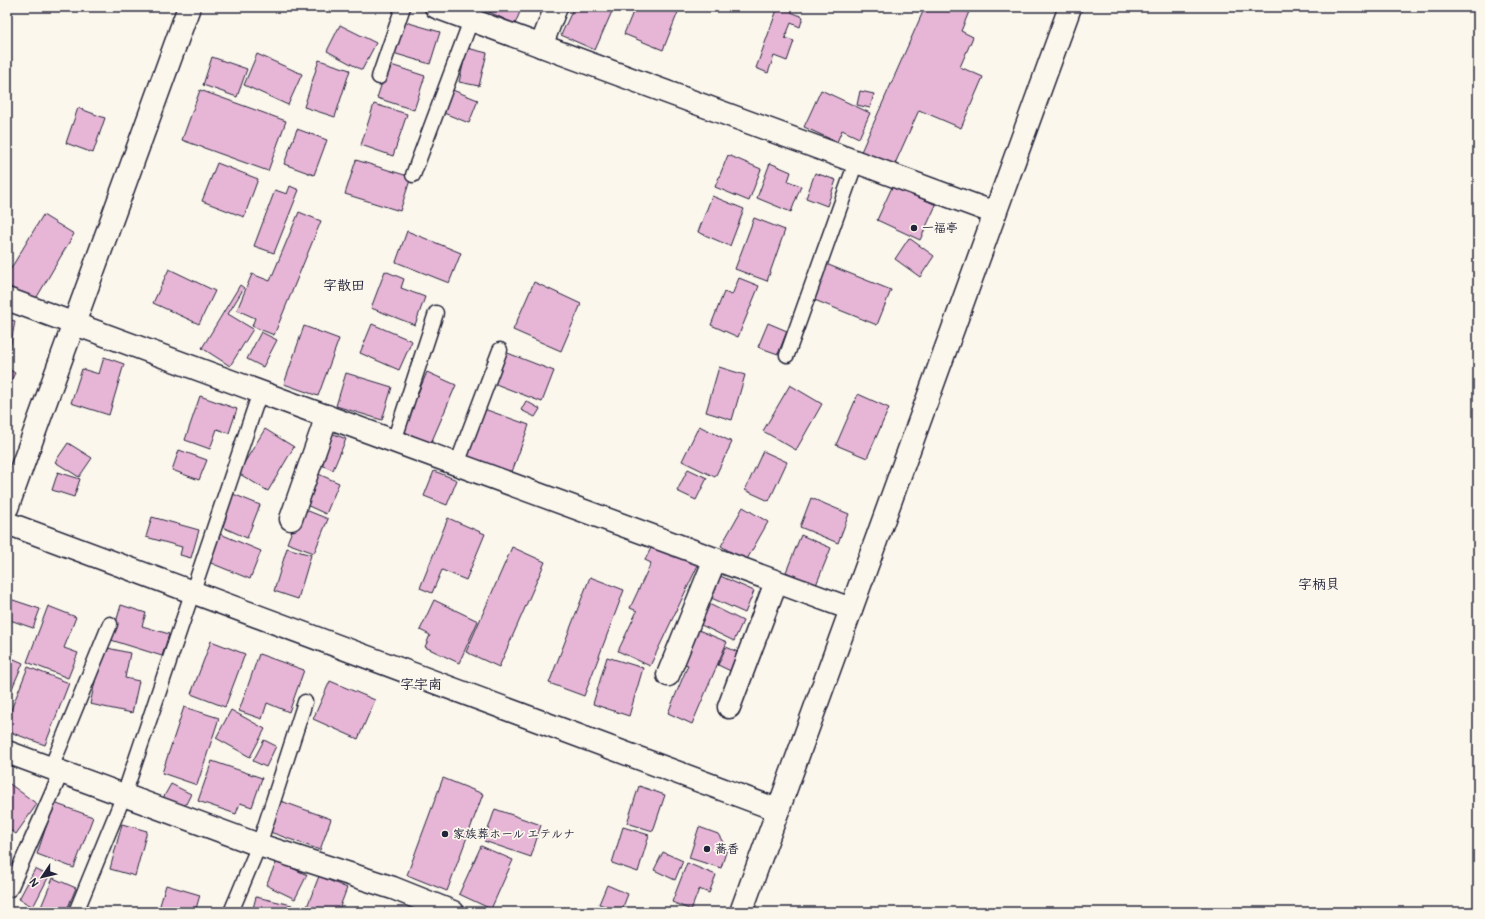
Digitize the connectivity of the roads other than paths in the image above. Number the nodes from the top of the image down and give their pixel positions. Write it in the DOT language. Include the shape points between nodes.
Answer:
graph roads {
  1 [pos="189,7"];
  2 [pos="403,7"];
  3 [pos="436,7"];
  4 [pos="556,7"];
  5 [pos="1070,7"];
  6 [pos="474,14"];
  7 [pos="541,46"];
  8 [pos="379,77"];
  9 [pos="856,162"];
  10 [pos="413,175"];
  11 [pos="994,214"];
  12 [pos="7,299"];
  13 [pos="436,313"];
  14 [pos="75,324"];
  15 [pos="500,350"];
  16 [pos="787,355"];
  17 [pos="260,392"];
  18 [pos="327,416"];
  19 [pos="394,441"];
  20 [pos="457,464"];
  21 [pos="7,508"];
  22 [pos="291,519"];
  23 [pos="7,523"];
  24 [pos="715,559"];
  25 [pos="776,582"];
  26 [pos="194,593"];
  27 [pos="851,609"];
  28 [pos="110,624"];
  29 [pos="668,675"];
  30 [pos="305,702"];
  31 [pos="728,707"];
  32 [pos="7,752"];
  33 [pos="56,771"];
  34 [pos="124,795"];
  35 [pos="778,810"];
  36 [pos="259,845"];
  37 [pos="10,889"];
  38 [pos="76,912"];
  39 [pos="231,912"];
  40 [pos="453,912"];
  41 [pos="741,912"];
  1 -- 14 [label="street"];
  2 -- 8 [label="lane"];
  3 -- 6 [label="street"];
  4 -- 7 [label="street"];
  5 -- 11 [label="street"];
  6 -- 7 [label="street"];
  6 -- 10 [label="lane"];
  7 -- 9 [label="street"];
  9 -- 11 [label="street"];
  9 -- 16 [label="lane"];
  11 -- 27 [label="street"];
  12 -- 14 [label="street"];
  13 -- 19 [label="lane"];
  14 -- 17 [label="street"];
  14 -- 21 [label="street"];
  15 -- 20 [label="lane"];
  17 -- 18 [label="street"];
  17 -- 26 [label="lane"];
  18 -- 19 [label="street"];
  18 -- 22 [label="street"];
  19 -- 20 [label="street"];
  20 -- 24 [label="street"];
  23 -- 26 [label="street"];
  24 -- 25 [label="street"];
  24 -- 29 [label="street"];
  25 -- 27 [label="street"];
  25 -- 31 [label="street"];
  26 -- 34 [label="lane"];
  26 -- 35 [label="street"];
  27 -- 35 [label="street"];
  28 -- 33 [label="lane"];
  30 -- 36 [label="lane"];
  32 -- 33 [label="street"];
  33 -- 34 [label="street"];
  33 -- 37 [label="lane"];
  34 -- 36 [label="street"];
  34 -- 38 [label="lane"];
  35 -- 41 [label="street"];
  36 -- 39 [label="lane"];
  36 -- 40 [label="street" via="393,888"];
}
